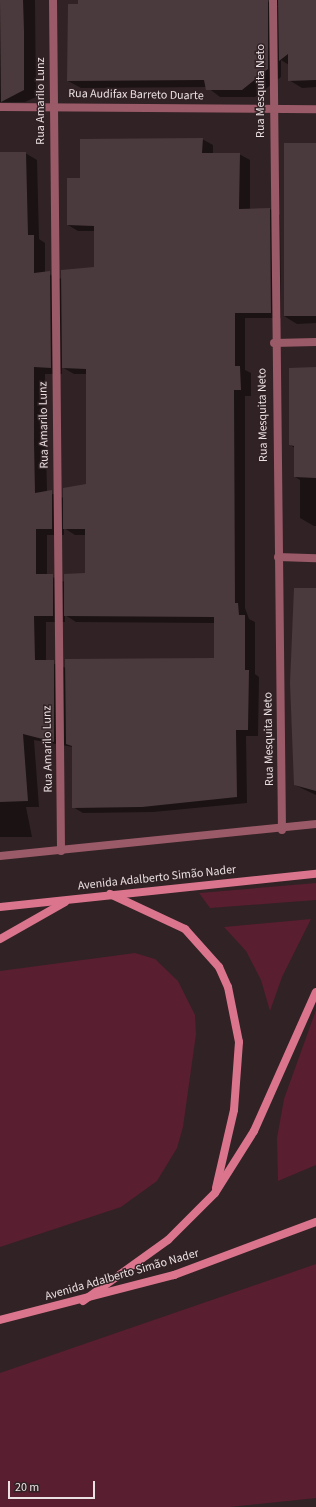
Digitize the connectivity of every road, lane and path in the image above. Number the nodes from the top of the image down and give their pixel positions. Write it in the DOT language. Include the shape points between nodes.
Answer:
graph roads {
  1 [pos="53,0"];
  2 [pos="273,0"];
  3 [pos="53,106"];
  4 [pos="0,107"];
  5 [pos="272,109"];
  6 [pos="316,109"];
  7 [pos="316,342"];
  8 [pos="274,343"];
  9 [pos="278,557"];
  10 [pos="316,558"];
  11 [pos="316,824"];
  12 [pos="282,830"];
  13 [pos="61,851"];
  14 [pos="0,856"];
  15 [pos="316,874"];
  16 [pos="110,894"];
  17 [pos="69,900"];
  18 [pos="0,907"];
  19 [pos="0,939"];
  20 [pos="316,992"];
  21 [pos="215,1193"];
  22 [pos="316,1222"];
  23 [pos="83,1301"];
  24 [pos="0,1320"];
  1 -- 3 [label="street, Rua Amarilo Lunz"];
  2 -- 5 [label="street, Rua Mesquita Neto"];
  3 -- 4 [label="street, Rua Audifax Barreto Duarte"];
  3 -- 5 [label="street, Rua Audifax Barreto Duarte"];
  3 -- 13 [label="street, Rua Amarilo Lunz"];
  5 -- 6 [label="street, Rua Audifax Barreto Duarte"];
  5 -- 8 [label="street, Rua Mesquita Neto"];
  7 -- 8 [label="street"];
  8 -- 9 [label="street, Rua Mesquita Neto"];
  9 -- 10 [label="street"];
  9 -- 12 [label="street, Rua Mesquita Neto"];
  11 -- 12 [label="street"];
  12 -- 13 [label="street"];
  13 -- 14 [label="street"];
  15 -- 16 [label="main road, Avenida Adalberto Simão Nader"];
  16 -- 17 [label="main road, Avenida Adalberto Simão Nader"];
  16 -- 21 [label="main road" via="185,929 219,967 228,987 240,1042 234,1110"];
  17 -- 18 [label="main road, Avenida Adalberto Simão Nader"];
  17 -- 19 [label="main road"];
  20 -- 21 [label="main road" via="254,1131"];
  21 -- 23 [label="main road" via="168,1240"];
  22 -- 23 [label="main road, Avenida Adalberto Simão Nader" via="174,1275"];
  23 -- 24 [label="main road, Avenida Adalberto Simão Nader"];
}
